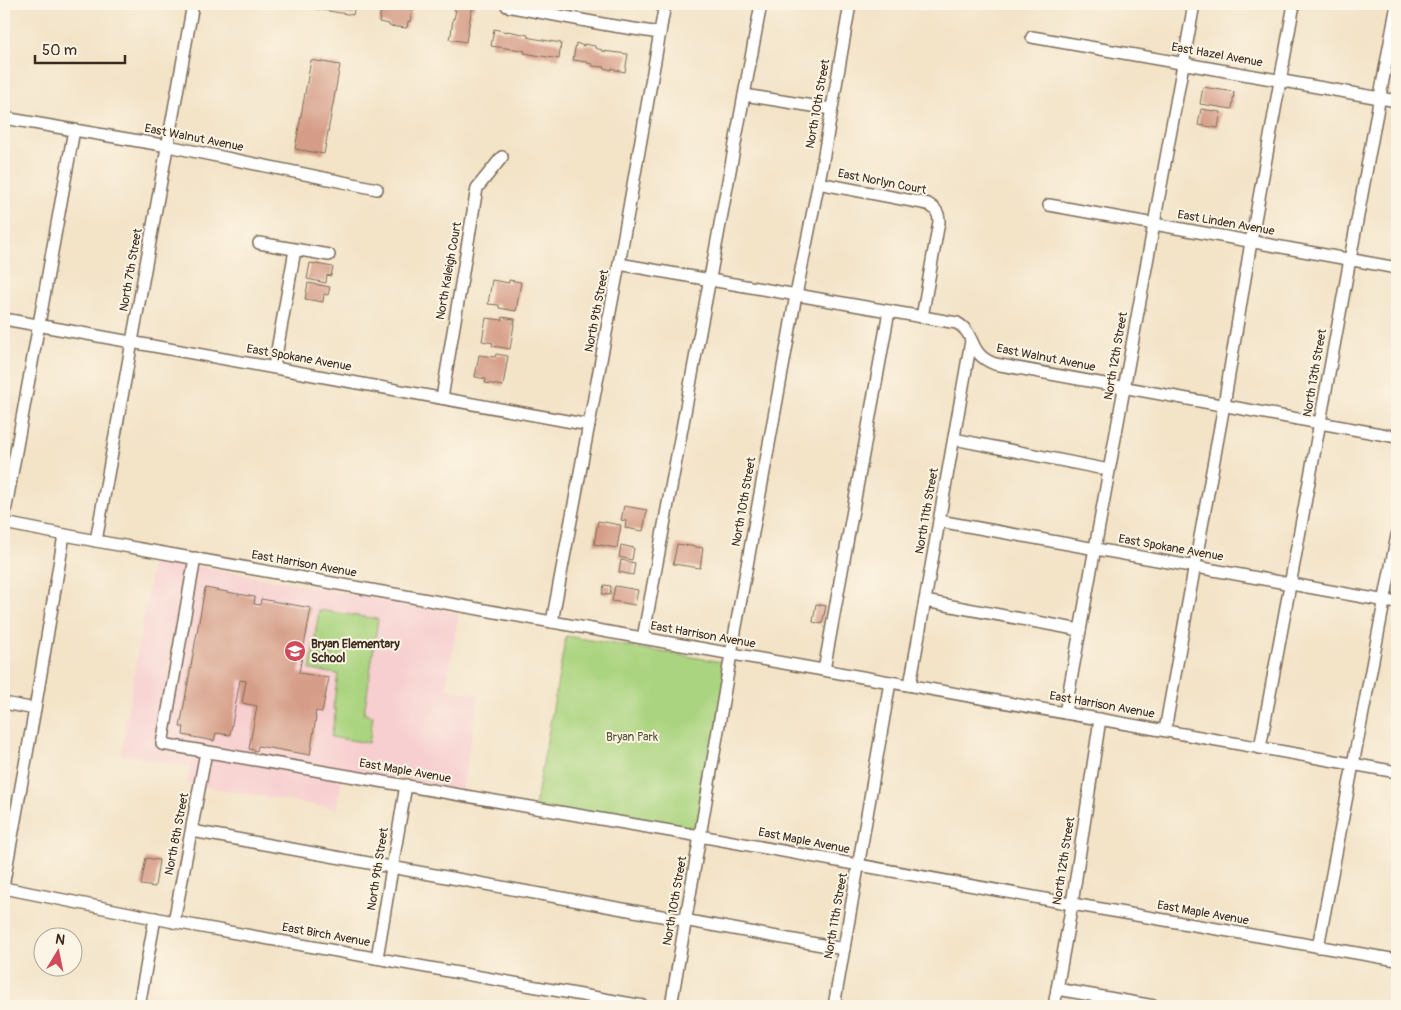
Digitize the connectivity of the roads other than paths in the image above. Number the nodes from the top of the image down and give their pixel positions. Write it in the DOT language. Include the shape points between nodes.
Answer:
graph roads {
  1 [pos="193,4"];
  2 [pos="665,4"];
  3 [pos="761,4"];
  4 [pos="850,4"];
  5 [pos="1194,4"];
  6 [pos="1294,4"];
  7 [pos="1397,4"];
  8 [pos="507,6"];
  9 [pos="553,9"];
  10 [pos="660,33"];
  11 [pos="1032,37"];
  12 [pos="1184,63"];
  13 [pos="1280,80"];
  14 [pos="744,95"];
  15 [pos="1379,97"];
  16 [pos="1397,101"];
  17 [pos="831,109"];
  18 [pos="4,118"];
  19 [pos="74,130"];
  20 [pos="168,146"];
  21 [pos="502,157"];
  22 [pos="818,183"];
  23 [pos="377,189"];
  24 [pos="1049,205"];
  25 [pos="1154,224"];
  26 [pos="1251,242"];
  27 [pos="259,243"];
  28 [pos="295,250"];
  29 [pos="329,255"];
  30 [pos="1349,260"];
  31 [pos="619,264"];
  32 [pos="1397,268"];
  33 [pos="710,280"];
  34 [pos="796,295"];
  35 [pos="889,311"];
  36 [pos="922,317"];
  37 [pos="4,319"];
  38 [pos="39,325"];
  39 [pos="132,342"];
  40 [pos="971,342"];
  41 [pos="274,368"];
  42 [pos="1124,387"];
  43 [pos="442,398"];
  44 [pos="1224,405"];
  45 [pos="1319,423"];
  46 [pos="589,425"];
  47 [pos="1397,437"];
  48 [pos="954,439"];
  49 [pos="1109,470"];
  50 [pos="4,518"];
  51 [pos="939,520"];
  52 [pos="4,523"];
  53 [pos="64,535"];
  54 [pos="1397,535"];
  55 [pos="96,541"];
  56 [pos="1095,549"];
  57 [pos="195,558"];
  58 [pos="1194,566"];
  59 [pos="1290,584"];
  60 [pos="925,601"];
  61 [pos="1385,601"];
  62 [pos="1397,603"];
  63 [pos="552,622"];
  64 [pos="1080,630"];
  65 [pos="643,638"];
  66 [pos="731,654"];
  67 [pos="824,670"];
  68 [pos="890,682"];
  69 [pos="910,685"];
  70 [pos="4,703"];
  71 [pos="35,709"];
  72 [pos="1065,713"];
  73 [pos="1100,719"];
  74 [pos="1165,730"];
  75 [pos="1260,748"];
  76 [pos="206,752"];
  77 [pos="1353,764"];
  78 [pos="1397,772"];
  79 [pos="406,785"];
  80 [pos="192,831"];
  81 [pos="700,836"];
  82 [pos="858,865"];
  83 [pos="392,867"];
  84 [pos="4,880"];
  85 [pos="4,888"];
  86 [pos="1072,904"];
  87 [pos="154,918"];
  88 [pos="686,921"];
  89 [pos="174,922"];
  90 [pos="1318,946"];
  91 [pos="844,950"];
  92 [pos="377,958"];
  93 [pos="1397,960"];
  94 [pos="1057,989"];
  95 [pos="139,1006"];
  96 [pos="643,1006"];
  97 [pos="671,1006"];
  98 [pos="834,1006"];
  99 [pos="1054,1006"];
  100 [pos="1154,1006"];
  1 -- 20 [label="street, North 7th Street"];
  2 -- 10 [label="street, North 9th Street"];
  3 -- 14 [label="street"];
  4 -- 17 [label="street, North 10th Street"];
  5 -- 12 [label="street, North 12th Street"];
  6 -- 13 [label="street"];
  7 -- 15 [label="street, North 13th Street"];
  8 -- 9 [label="street"];
  9 -- 10 [label="street"];
  10 -- 31 [label="street, North 9th Street"];
  11 -- 12 [label="street, East Hazel Avenue"];
  12 -- 13 [label="street, East Hazel Avenue"];
  12 -- 25 [label="street, North 12th Street"];
  13 -- 15 [label="street, East Hazel Avenue"];
  13 -- 26 [label="street"];
  14 -- 17 [label="street"];
  14 -- 33 [label="street"];
  15 -- 16 [label="street, East Hazel Avenue"];
  15 -- 30 [label="street, North 13th Street"];
  17 -- 22 [label="street, North 10th Street"];
  18 -- 19 [label="street, East Walnut Avenue"];
  19 -- 20 [label="street, East Walnut Avenue"];
  19 -- 38 [label="street"];
  20 -- 23 [label="street, East Walnut Avenue"];
  20 -- 39 [label="street, North 7th Street"];
  21 -- 43 [label="street, North Kaleigh Court" via="478,188"];
  22 -- 34 [label="street, North 10th Street"];
  22 -- 36 [label="street, East Norlyn Court" via="928,204 938,213"];
  24 -- 25 [label="street, East Linden Avenue"];
  25 -- 26 [label="street, East Linden Avenue"];
  25 -- 42 [label="street, North 12th Street"];
  26 -- 30 [label="street, East Linden Avenue"];
  26 -- 44 [label="street"];
  27 -- 28 [label="street"];
  28 -- 29 [label="street"];
  28 -- 41 [label="street"];
  30 -- 32 [label="street, East Linden Avenue"];
  30 -- 45 [label="street, North 13th Street"];
  31 -- 33 [label="street, East Walnut Avenue"];
  31 -- 46 [label="street, North 9th Street"];
  33 -- 34 [label="street, East Walnut Avenue"];
  33 -- 65 [label="street"];
  34 -- 35 [label="street, East Walnut Avenue"];
  34 -- 66 [label="street, North 10th Street"];
  35 -- 36 [label="street, East Walnut Avenue"];
  35 -- 67 [label="street"];
  36 -- 40 [label="street, East Walnut Avenue" via="957,323 967,330"];
  37 -- 38 [label="street, East Spokane Avenue"];
  38 -- 39 [label="street, East Spokane Avenue"];
  38 -- 50 [label="street"];
  39 -- 41 [label="street, East Spokane Avenue"];
  39 -- 55 [label="street, North 7th Street"];
  40 -- 42 [label="street, East Walnut Avenue" via="980,355 995,364"];
  40 -- 48 [label="street, North 11th Street"];
  41 -- 43 [label="street, East Spokane Avenue"];
  42 -- 44 [label="street, East Walnut Avenue"];
  42 -- 49 [label="street, North 12th Street"];
  43 -- 46 [label="street, East Spokane Avenue"];
  44 -- 45 [label="street, East Walnut Avenue"];
  44 -- 58 [label="street"];
  45 -- 47 [label="street, East Walnut Avenue"];
  45 -- 59 [label="street, North 13th Street"];
  46 -- 63 [label="street, North 9th Street"];
  48 -- 49 [label="street"];
  48 -- 51 [label="street, North 11th Street"];
  49 -- 56 [label="street, North 12th Street"];
  51 -- 56 [label="street, East Spokane Avenue"];
  51 -- 60 [label="street, North 11th Street"];
  52 -- 53 [label="street, East Harrison Avenue"];
  53 -- 55 [label="street, East Harrison Avenue"];
  53 -- 71 [label="street"];
  54 -- 61 [label="street"];
  55 -- 57 [label="street, East Harrison Avenue"];
  56 -- 58 [label="street, East Spokane Avenue"];
  56 -- 64 [label="street, North 12th Street"];
  57 -- 63 [label="street, East Harrison Avenue"];
  57 -- 76 [label="street, East Maple Avenue" via="162,744"];
  58 -- 59 [label="street, East Spokane Avenue"];
  58 -- 74 [label="street"];
  59 -- 61 [label="street, East Spokane Avenue"];
  59 -- 75 [label="street, North 13th Street"];
  60 -- 64 [label="street"];
  60 -- 69 [label="street, North 11th Street"];
  61 -- 62 [label="street, East Spokane Avenue"];
  61 -- 77 [label="street"];
  63 -- 65 [label="street, East Harrison Avenue"];
  64 -- 72 [label="street, North 12th Street"];
  65 -- 66 [label="street, East Harrison Avenue"];
  66 -- 67 [label="street, East Harrison Avenue"];
  66 -- 81 [label="street, North 10th Street"];
  67 -- 68 [label="street, East Harrison Avenue"];
  68 -- 69 [label="street, East Harrison Avenue"];
  68 -- 82 [label="street, North 11th Street"];
  69 -- 72 [label="street, East Harrison Avenue"];
  70 -- 71 [label="street"];
  71 -- 84 [label="street"];
  72 -- 73 [label="street, East Harrison Avenue"];
  73 -- 74 [label="street, East Harrison Avenue"];
  73 -- 86 [label="street, North 12th Street"];
  74 -- 75 [label="street, East Harrison Avenue"];
  75 -- 77 [label="street, East Harrison Avenue"];
  76 -- 79 [label="street, East Maple Avenue"];
  76 -- 80 [label="street, North 8th Street"];
  77 -- 78 [label="street, East Harrison Avenue"];
  77 -- 90 [label="street"];
  79 -- 81 [label="street, East Maple Avenue"];
  79 -- 83 [label="street, North 9th Street"];
  80 -- 83 [label="street"];
  80 -- 89 [label="street, North 8th Street"];
  81 -- 82 [label="street, East Maple Avenue"];
  81 -- 88 [label="street, North 10th Street"];
  82 -- 86 [label="street, East Maple Avenue"];
  82 -- 91 [label="street, North 11th Street"];
  83 -- 88 [label="street"];
  83 -- 92 [label="street, North 9th Street"];
  85 -- 87 [label="street, East Birch Avenue"];
  86 -- 90 [label="street, East Maple Avenue"];
  86 -- 94 [label="street, North 12th Street"];
  87 -- 89 [label="street, East Birch Avenue"];
  87 -- 95 [label="street"];
  88 -- 91 [label="street"];
  88 -- 97 [label="street, North 10th Street"];
  89 -- 92 [label="street, East Birch Avenue"];
  90 -- 93 [label="street, East Maple Avenue"];
  91 -- 98 [label="street, North 11th Street"];
  92 -- 96 [label="street, East Birch Avenue"];
  94 -- 99 [label="street, North 12th Street"];
  94 -- 100 [label="street"];
}
